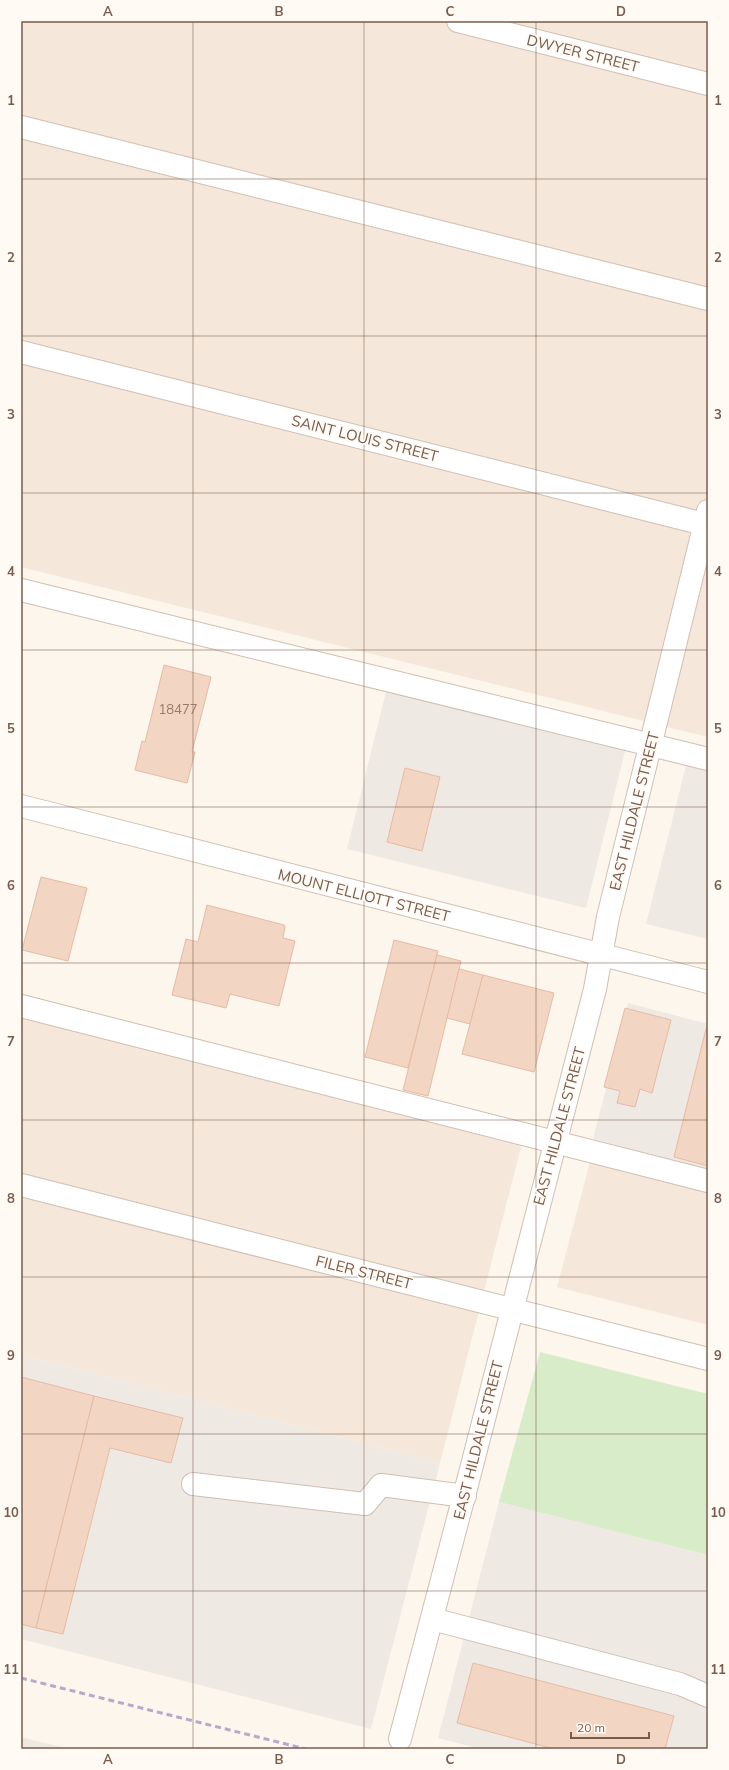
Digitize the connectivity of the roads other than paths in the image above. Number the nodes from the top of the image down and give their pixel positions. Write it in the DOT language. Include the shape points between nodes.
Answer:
graph roads {
  1 [pos="458,21"];
  2 [pos="708,84"];
  3 [pos="21,127"];
  4 [pos="708,299"];
  5 [pos="21,352"];
  6 [pos="707,520"];
  7 [pos="21,590"];
  8 [pos="651,744"];
  9 [pos="708,759"];
  10 [pos="21,806"];
  11 [pos="601,956"];
  12 [pos="708,982"];
  13 [pos="21,1006"];
  14 [pos="556,1142"];
  15 [pos="708,1181"];
  16 [pos="21,1185"];
  17 [pos="512,1309"];
  18 [pos="708,1359"];
  19 [pos="193,1484"];
  20 [pos="465,1496"];
  21 [pos="432,1619"];
  22 [pos="708,1696"];
  23 [pos="400,1739"];
  1 -- 2 [label="street, DWYER STREET"];
  3 -- 4 [label="street"];
  5 -- 6 [label="street, SAINT LOUIS STREET"];
  6 -- 8 [label="street, EAST HILDALE STREET"];
  7 -- 8 [label="street"];
  8 -- 9 [label="street"];
  8 -- 11 [label="street, EAST HILDALE STREET" via="608,917"];
  10 -- 11 [label="street, MOUNT ELLIOTT STREET"];
  11 -- 12 [label="street, MOUNT ELLIOTT STREET"];
  11 -- 14 [label="street, EAST HILDALE STREET" via="596,989"];
  13 -- 14 [label="street"];
  14 -- 15 [label="street"];
  14 -- 17 [label="street, EAST HILDALE STREET"];
  16 -- 17 [label="street, FILER STREET"];
  17 -- 18 [label="street, FILER STREET"];
  17 -- 20 [label="street, EAST HILDALE STREET"];
  19 -- 20 [label="street" via="365,1504 381,1485"];
  20 -- 21 [label="street, EAST HILDALE STREET"];
  21 -- 22 [label="street" via="680,1684"];
  21 -- 23 [label="street, EAST HILDALE STREET"];
}
